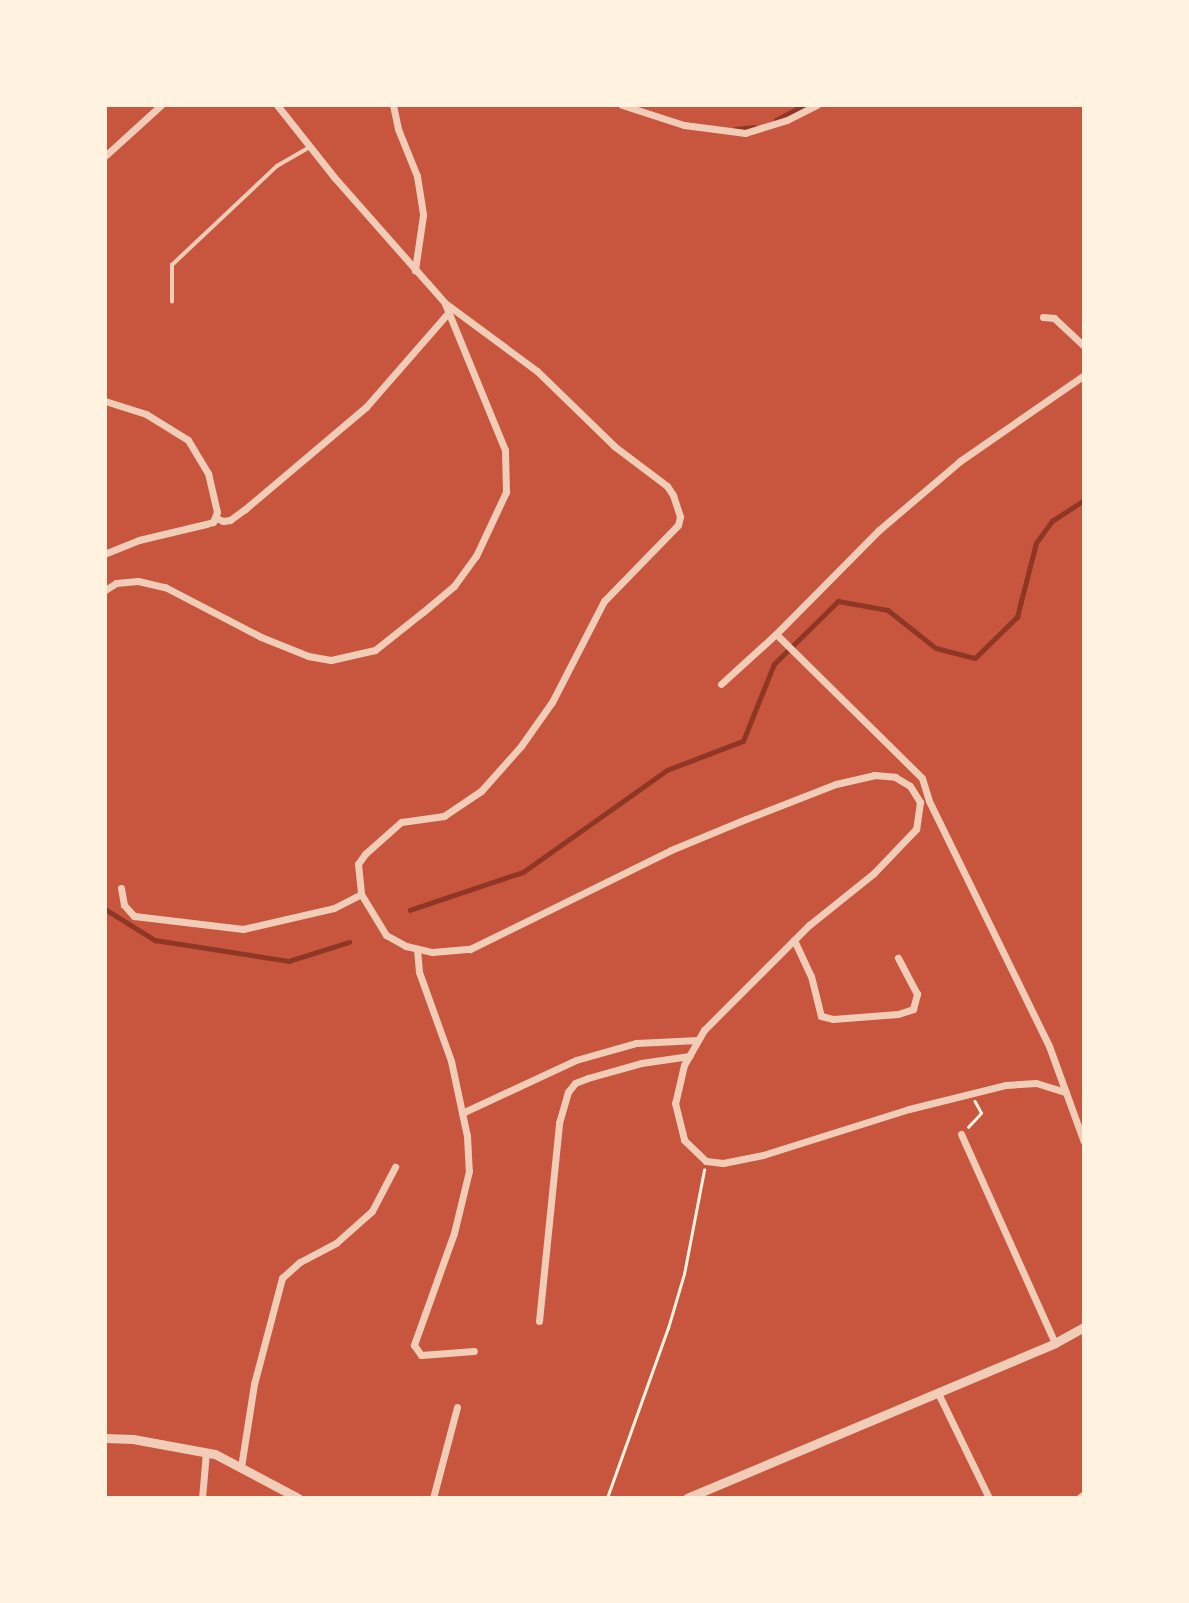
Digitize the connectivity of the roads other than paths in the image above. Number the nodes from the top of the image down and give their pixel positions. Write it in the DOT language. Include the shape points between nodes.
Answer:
graph roads {
  1 [pos="161,105"];
  2 [pos="278,105"];
  3 [pos="393,105"];
  4 [pos="622,105"];
  5 [pos="817,105"];
  6 [pos="310,147"];
  7 [pos="105,156"];
  8 [pos="415,270"];
  9 [pos="172,302"];
  10 [pos="445,303"];
  11 [pos="448,313"];
  12 [pos="1043,317"];
  13 [pos="1084,346"];
  14 [pos="1084,375"];
  15 [pos="105,401"];
  16 [pos="216,518"];
  17 [pos="105,554"];
  18 [pos="105,590"];
  19 [pos="776,634"];
  20 [pos="721,684"];
  21 [pos="925,801"];
  22 [pos="121,888"];
  23 [pos="361,894"];
  24 [pos="793,940"];
  25 [pos="417,949"];
  26 [pos="898,958"];
  27 [pos="698,1040"];
  28 [pos="689,1056"];
  29 [pos="1066,1092"];
  30 [pos="461,1113"];
  31 [pos="961,1135"];
  32 [pos="1084,1142"];
  33 [pos="395,1167"];
  34 [pos="539,1321"];
  35 [pos="1084,1327"];
  36 [pos="1055,1343"];
  37 [pos="474,1351"];
  38 [pos="938,1393"];
  39 [pos="457,1407"];
  40 [pos="105,1438"];
  41 [pos="206,1452"];
  42 [pos="241,1468"];
  43 [pos="1084,1494"];
  44 [pos="202,1498"];
  45 [pos="298,1498"];
  46 [pos="433,1498"];
  47 [pos="687,1498"];
  48 [pos="989,1498"];
  49 [pos="1079,1498"];
  1 -- 7 [label="street"];
  2 -- 6 [label="street"];
  3 -- 8 [label="street" via="416,176 423,215"];
  4 -- 5 [label="street" via="684,125 745,133 777,125"];
  6 -- 8 [label="street"];
  6 -- 9 [label="lane" via="277,166 172,265"];
  8 -- 10 [label="street"];
  10 -- 11 [label="street"];
  10 -- 23 [label="street" via="537,371 614,446 667,486 679,521 604,601 552,702 521,746 481,791 461,806 444,816 401,822 374,843 358,864"];
  11 -- 16 [label="street" via="366,407 244,510 230,520"];
  11 -- 18 [label="street" via="505,450 506,492 476,556 454,586 394,637 375,650 331,660 261,637 164,587 138,581 116,583"];
  12 -- 13 [label="street" via="1054,318"];
  14 -- 19 [label="street" via="960,461 879,530"];
  15 -- 16 [label="street" via="146,414 188,440 208,472"];
  16 -- 17 [label="street"];
  19 -- 20 [label="street"];
  19 -- 21 [label="street" via="922,778"];
  21 -- 24 [label="street" via="909,838"];
  21 -- 25 [label="street" via="895,777 874,775 836,785 671,850 470,949 450,953"];
  21 -- 29 [label="street" via="1049,1046"];
  22 -- 23 [label="street" via="124,905 134,916 243,929 334,908"];
  23 -- 25 [label="street" via="386,936"];
  24 -- 26 [label="street" via="811,976 821,1016 833,1019 913,1009 917,994"];
  24 -- 27 [label="street"];
  25 -- 30 [label="street" via="419,972 451,1061"];
  27 -- 28 [label="street"];
  27 -- 30 [label="street" via="636,1043 576,1060"];
  28 -- 29 [label="street" via="675,1103 679,1128 684,1140 706,1161 723,1163 990,1088 1023,1083"];
  28 -- 34 [label="street" via="588,1078 568,1092 559,1123"];
  29 -- 32 [label="street"];
  30 -- 37 [label="street" via="469,1171 454,1233 414,1345 421,1354"];
  31 -- 36 [label="street"];
  33 -- 42 [label="street" via="372,1211 336,1243 300,1262 282,1278 254,1384"];
  35 -- 36 [label="street"];
  36 -- 38 [label="street"];
  38 -- 47 [label="street"];
  38 -- 48 [label="street"];
  39 -- 46 [label="street"];
  40 -- 41 [label="street"];
  41 -- 42 [label="street"];
  41 -- 44 [label="street"];
  42 -- 45 [label="street"];
  43 -- 49 [label="street"];
}
